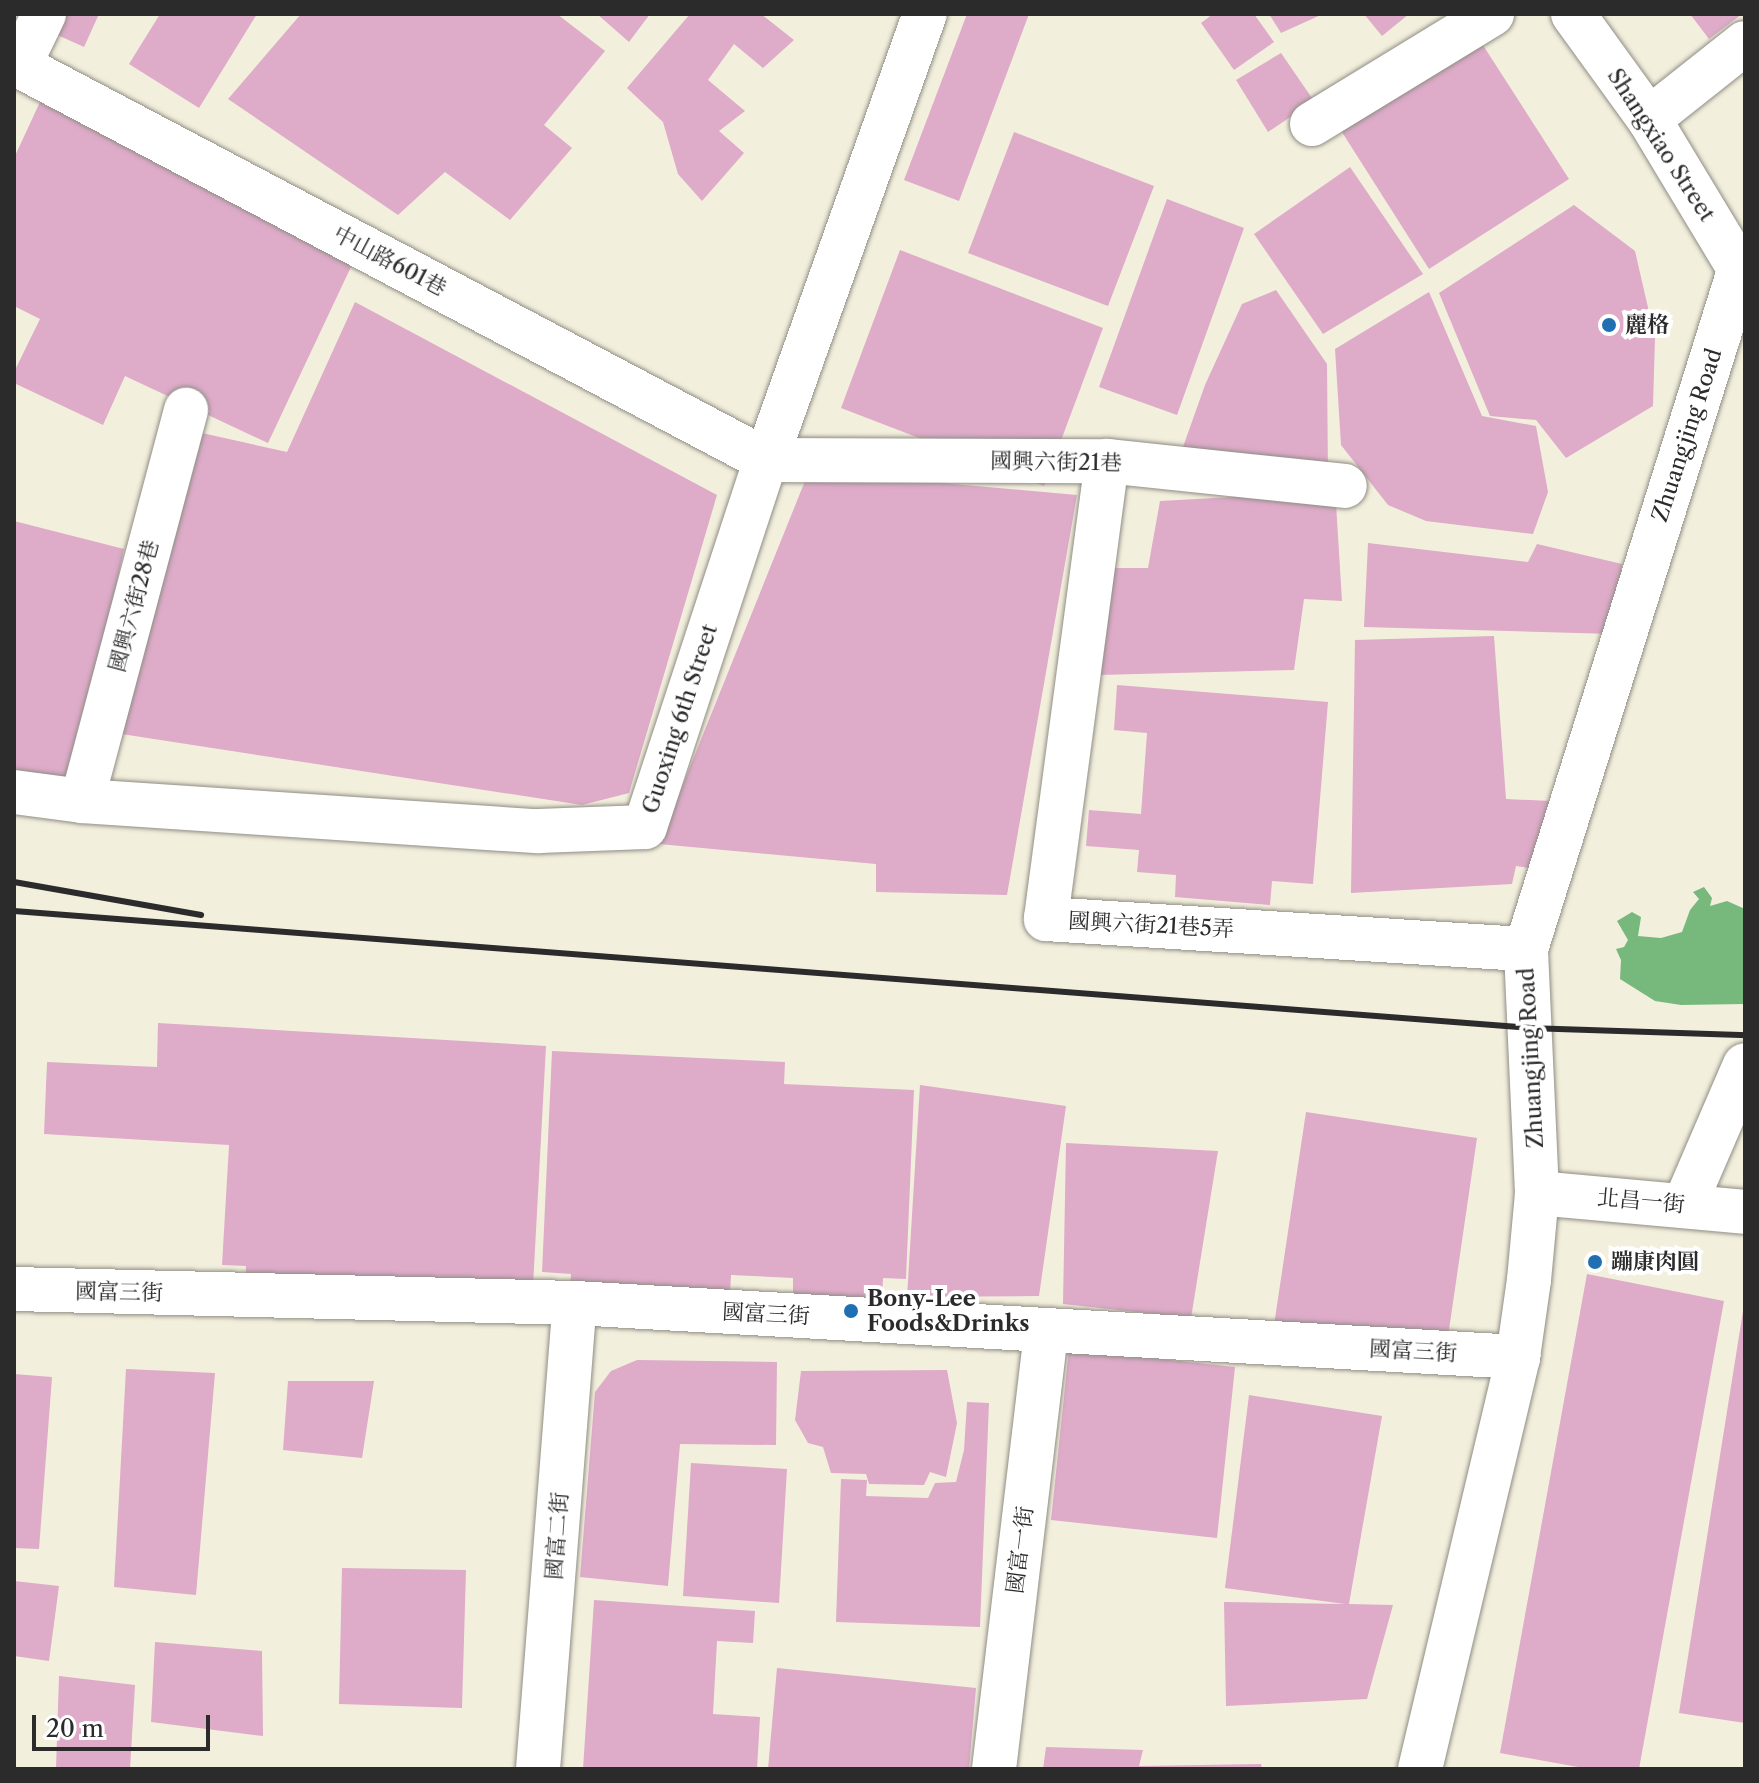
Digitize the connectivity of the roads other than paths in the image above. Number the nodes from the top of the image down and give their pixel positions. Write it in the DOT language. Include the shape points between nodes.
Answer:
graph roads {
  1 [pos="44,14"];
  2 [pos="1492,14"];
  3 [pos="1573,14"];
  4 [pos="915,19"];
  5 [pos="1745,43"];
  6 [pos="17,65"];
  7 [pos="1649,119"];
  8 [pos="1312,124"];
  9 [pos="1742,274"];
  10 [pos="186,410"];
  11 [pos="766,460"];
  12 [pos="1107,461"];
  13 [pos="1345,486"];
  14 [pos="14,792"];
  15 [pos="82,801"];
  16 [pos="1526,949"];
  17 [pos="1745,1065"];
  18 [pos="1537,1193"];
  19 [pos="1685,1204"];
  20 [pos="1745,1212"];
  21 [pos="14,1289"];
  22 [pos="575,1303"];
  23 [pos="1046,1331"];
  24 [pos="1518,1357"];
  25 [pos="538,1769"];
  26 [pos="994,1769"];
  27 [pos="1420,1769"];
  1 -- 6 [label="street"];
  2 -- 8 [label="street"];
  3 -- 7 [label="street, Shangxiao Street"];
  4 -- 11 [label="street, Guoxing 6th Street"];
  5 -- 7 [label="street"];
  6 -- 11 [label="street, 中山路601巷"];
  7 -- 9 [label="street, Shangxiao Street"];
  9 -- 16 [label="street, Zhuangjing Road"];
  10 -- 15 [label="street, 國興六街28巷"];
  11 -- 12 [label="street, 國興六街21巷"];
  11 -- 15 [label="street, Guoxing 6th Street" via="645,827 539,831"];
  12 -- 13 [label="street, 國興六街21巷"];
  12 -- 16 [label="street, 國興六街21巷5弄" via="1046,919"];
  14 -- 15 [label="street, Guoxing 6th Street"];
  16 -- 18 [label="street, Zhuangjing Road"];
  17 -- 19 [label="street"];
  18 -- 19 [label="street, 北昌一街"];
  18 -- 24 [label="street, Zhuangjing Road"];
  19 -- 20 [label="street, 北昌一街"];
  21 -- 22 [label="street, 國富三街"];
  22 -- 23 [label="street, 國富三街"];
  22 -- 25 [label="street, 國富二街"];
  23 -- 24 [label="street, 國富三街"];
  23 -- 26 [label="street, 國富一街"];
  24 -- 27 [label="street, Zhuangjing Road"];
}
